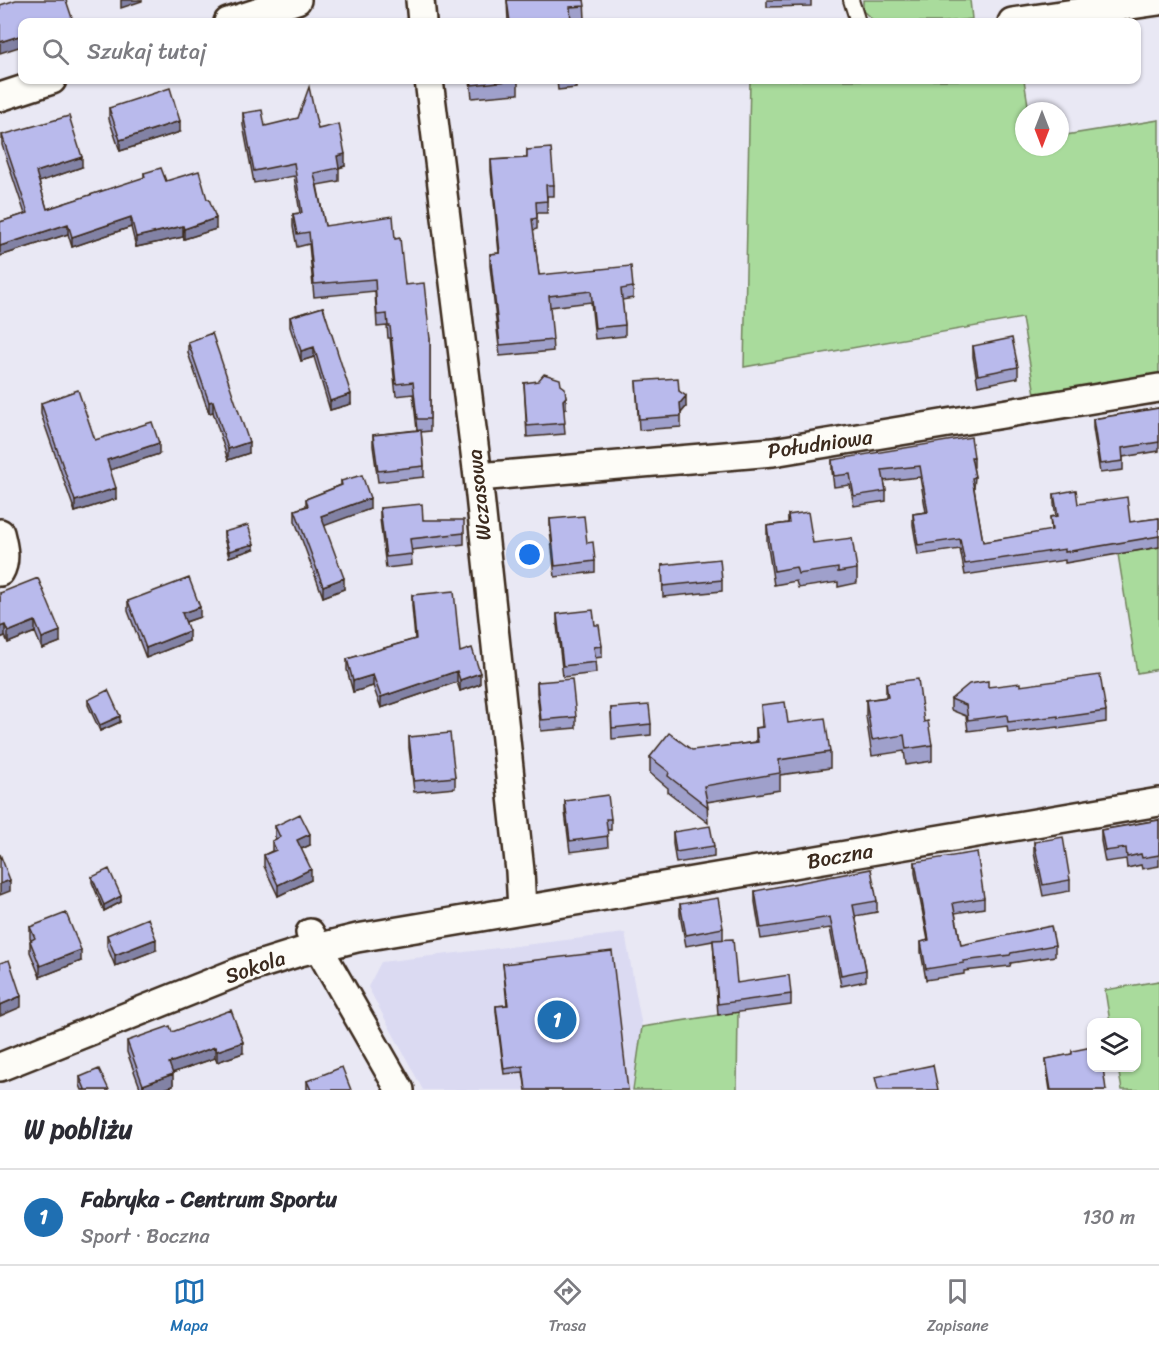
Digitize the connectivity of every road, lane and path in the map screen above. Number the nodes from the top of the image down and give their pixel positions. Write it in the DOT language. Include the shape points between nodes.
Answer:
graph roads {
  1 [pos="297,0"];
  2 [pos="420,0"];
  3 [pos="851,0"];
  4 [pos="1159,1"];
  5 [pos="241,18"];
  6 [pos="422,18"];
  7 [pos="857,18"];
  8 [pos="1040,18"];
  9 [pos="40,84"];
  10 [pos="429,84"];
  11 [pos="0,97"];
  12 [pos="1159,388"];
  13 [pos="478,477"];
  14 [pos="0,532"];
  15 [pos="0,572"];
  16 [pos="1159,802"];
  17 [pos="522,910"];
  18 [pos="314,940"];
  19 [pos="0,1067"];
  20 [pos="400,1090"];
  1 -- 5 [label="street"];
  2 -- 6 [label="street"];
  3 -- 7 [label="lane"];
  4 -- 8 [label="street"];
  9 -- 11 [label="street"];
  10 -- 13 [label="street, Wczasowa"];
  12 -- 13 [label="street, Południowa" via="773,452"];
  13 -- 17 [label="street, Wczasowa"];
  14 -- 15 [label="street" via="4,547"];
  16 -- 17 [label="street, Boczna"];
  17 -- 18 [label="street, Sokola" via="357,938"];
  18 -- 19 [label="street, Sokola"];
  18 -- 20 [label="street"];
}
